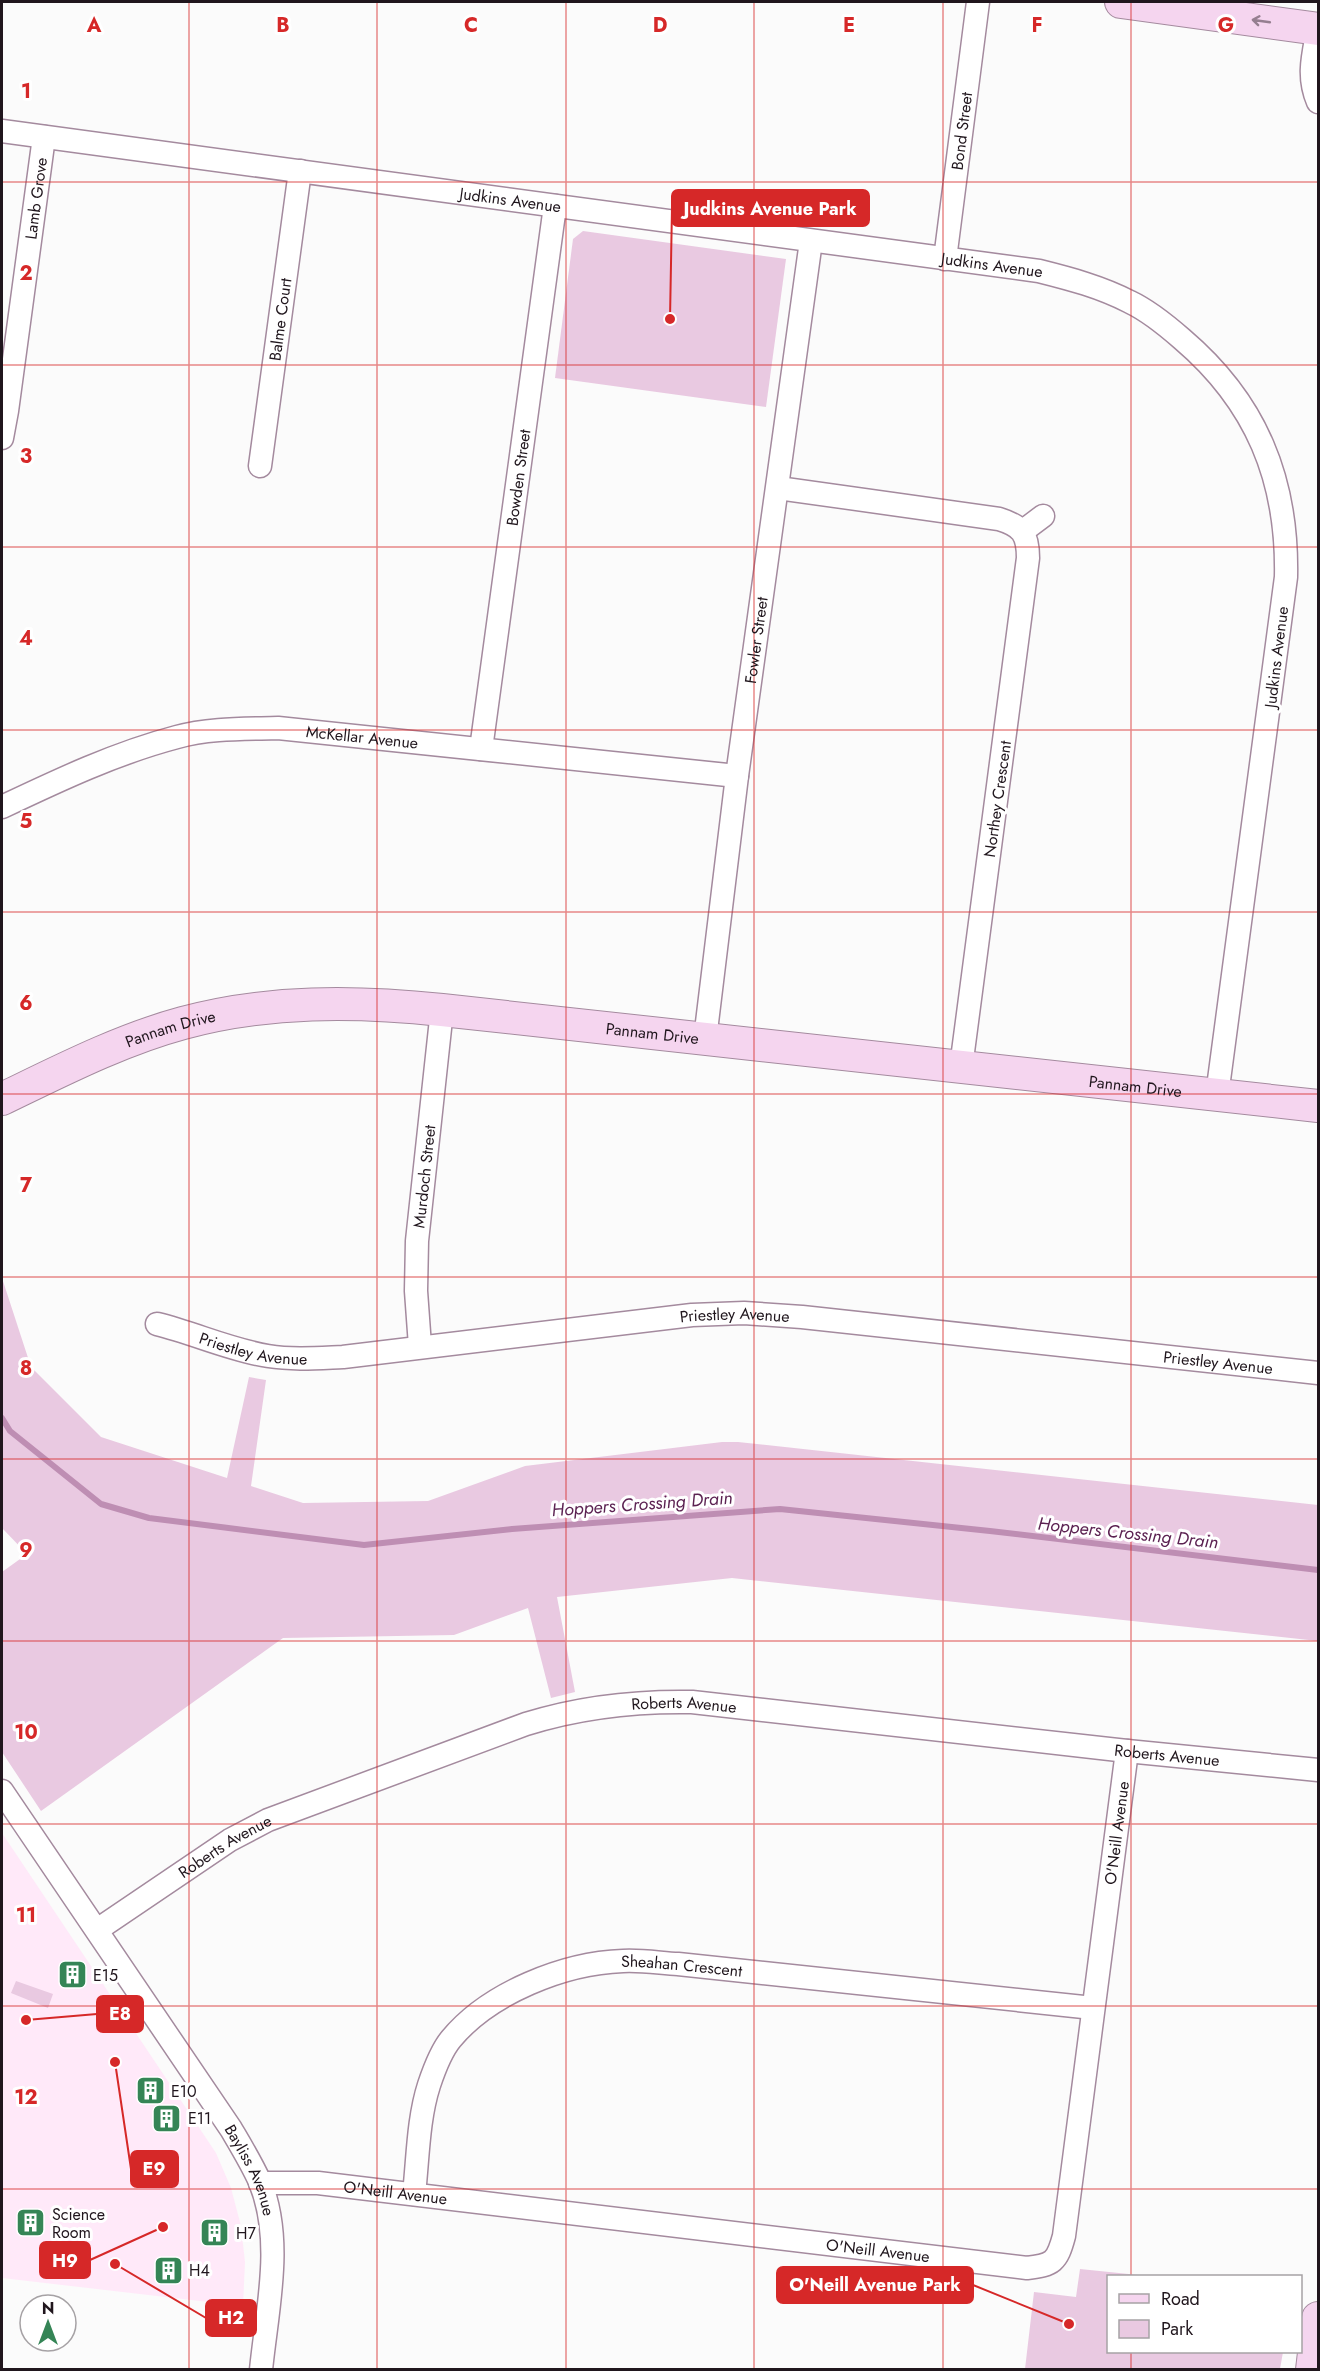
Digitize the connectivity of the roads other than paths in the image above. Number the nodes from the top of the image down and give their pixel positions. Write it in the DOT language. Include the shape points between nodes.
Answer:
graph roads {
  1 [pos="978,2"];
  2 [pos="1121,2"];
  3 [pos="1318,29"];
  4 [pos="1318,102"];
  5 [pos="2,131"];
  6 [pos="44,137"];
  7 [pos="300,171"];
  8 [pos="555,206"];
  9 [pos="811,241"];
  10 [pos="945,260"];
  11 [pos="2,438"];
  12 [pos="260,466"];
  13 [pos="778,488"];
  14 [pos="1042,516"];
  15 [pos="1023,531"];
  16 [pos="481,749"];
  17 [pos="737,776"];
  18 [pos="2,807"];
  19 [pos="442,1010"];
  20 [pos="705,1039"];
  21 [pos="961,1067"];
  22 [pos="1217,1095"];
  23 [pos="2,1099"];
  24 [pos="1318,1106"];
  25 [pos="157,1324"];
  26 [pos="420,1346"];
  27 [pos="1318,1373"];
  28 [pos="1127,1751"];
  29 [pos="1318,1770"];
  30 [pos="2,1791"];
  31 [pos="97,1930"];
  32 [pos="1093,2008"];
  33 [pos="260,2183"];
  34 [pos="414,2194"];
  35 [pos="1318,2318"];
  36 [pos="261,2370"];
  37 [pos="1311,2370"];
  1 -- 10 [label="street, Bond Street"];
  3 -- 2 [label="street, one-way"];
  3 -- 4 [label="street" via="1311,73"];
  5 -- 6 [label="street, Judkins Avenue"];
  6 -- 7 [label="street, Judkins Avenue"];
  6 -- 11 [label="street, Lamb Grove"];
  7 -- 8 [label="street, Judkins Avenue"];
  7 -- 12 [label="street, Balme Court"];
  8 -- 9 [label="street, Judkins Avenue"];
  8 -- 16 [label="street, Bowden Street"];
  9 -- 10 [label="street, Judkins Avenue"];
  9 -- 13 [label="street, Fowler Street"];
  10 -- 22 [label="street, Judkins Avenue" via="1039,271 1088,284 1131,303 1164,323 1226,382 1250,416 1266,453 1284,525 1286,577"];
  13 -- 15 [label="street" via="999,519"];
  13 -- 17 [label="street, Fowler Street"];
  14 -- 15 [label="street"];
  15 -- 21 [label="street, Northey Crescent" via="1028,558"];
  16 -- 17 [label="street, McKellar Avenue"];
  16 -- 18 [label="street, McKellar Avenue" via="278,728 228,730 179,736 122,754"];
  17 -- 20 [label="street, Fowler Street"];
  19 -- 20 [label="street, Pannam Drive"];
  19 -- 23 [label="street, Pannam Drive" via="344,1003 259,1008 183,1022 133,1039"];
  19 -- 26 [label="street, Murdoch Street" via="417,1241"];
  20 -- 21 [label="street, Pannam Drive"];
  21 -- 22 [label="street, Pannam Drive"];
  22 -- 24 [label="street, Pannam Drive"];
  25 -- 26 [label="street, Priestley Avenue" via="248,1352 305,1359"];
  26 -- 27 [label="street, Priestley Avenue" via="692,1315 744,1313"];
  28 -- 29 [label="street, Roberts Avenue"];
  28 -- 31 [label="street, Roberts Avenue" via="692,1702 595,1707 526,1724 268,1820 230,1840"];
  28 -- 32 [label="street, O'Neill Avenue"];
  30 -- 31 [label="street, Bayliss Avenue"];
  31 -- 33 [label="street, Bayliss Avenue" via="231,2129"];
  32 -- 34 [label="street, Sheahan Crescent" via="678,1964 623,1961 582,1967 514,1991 491,2005 450,2041 432,2076 424,2105"];
  32 -- 34 [label="street, O'Neill Avenue" via="1064,2236 1054,2261 1041,2266"];
  33 -- 34 [label="street, O'Neill Avenue" via="318,2183"];
  33 -- 36 [label="street, Bayliss Avenue" via="273,2241"];
  35 -- 37 [label="street"];
}
